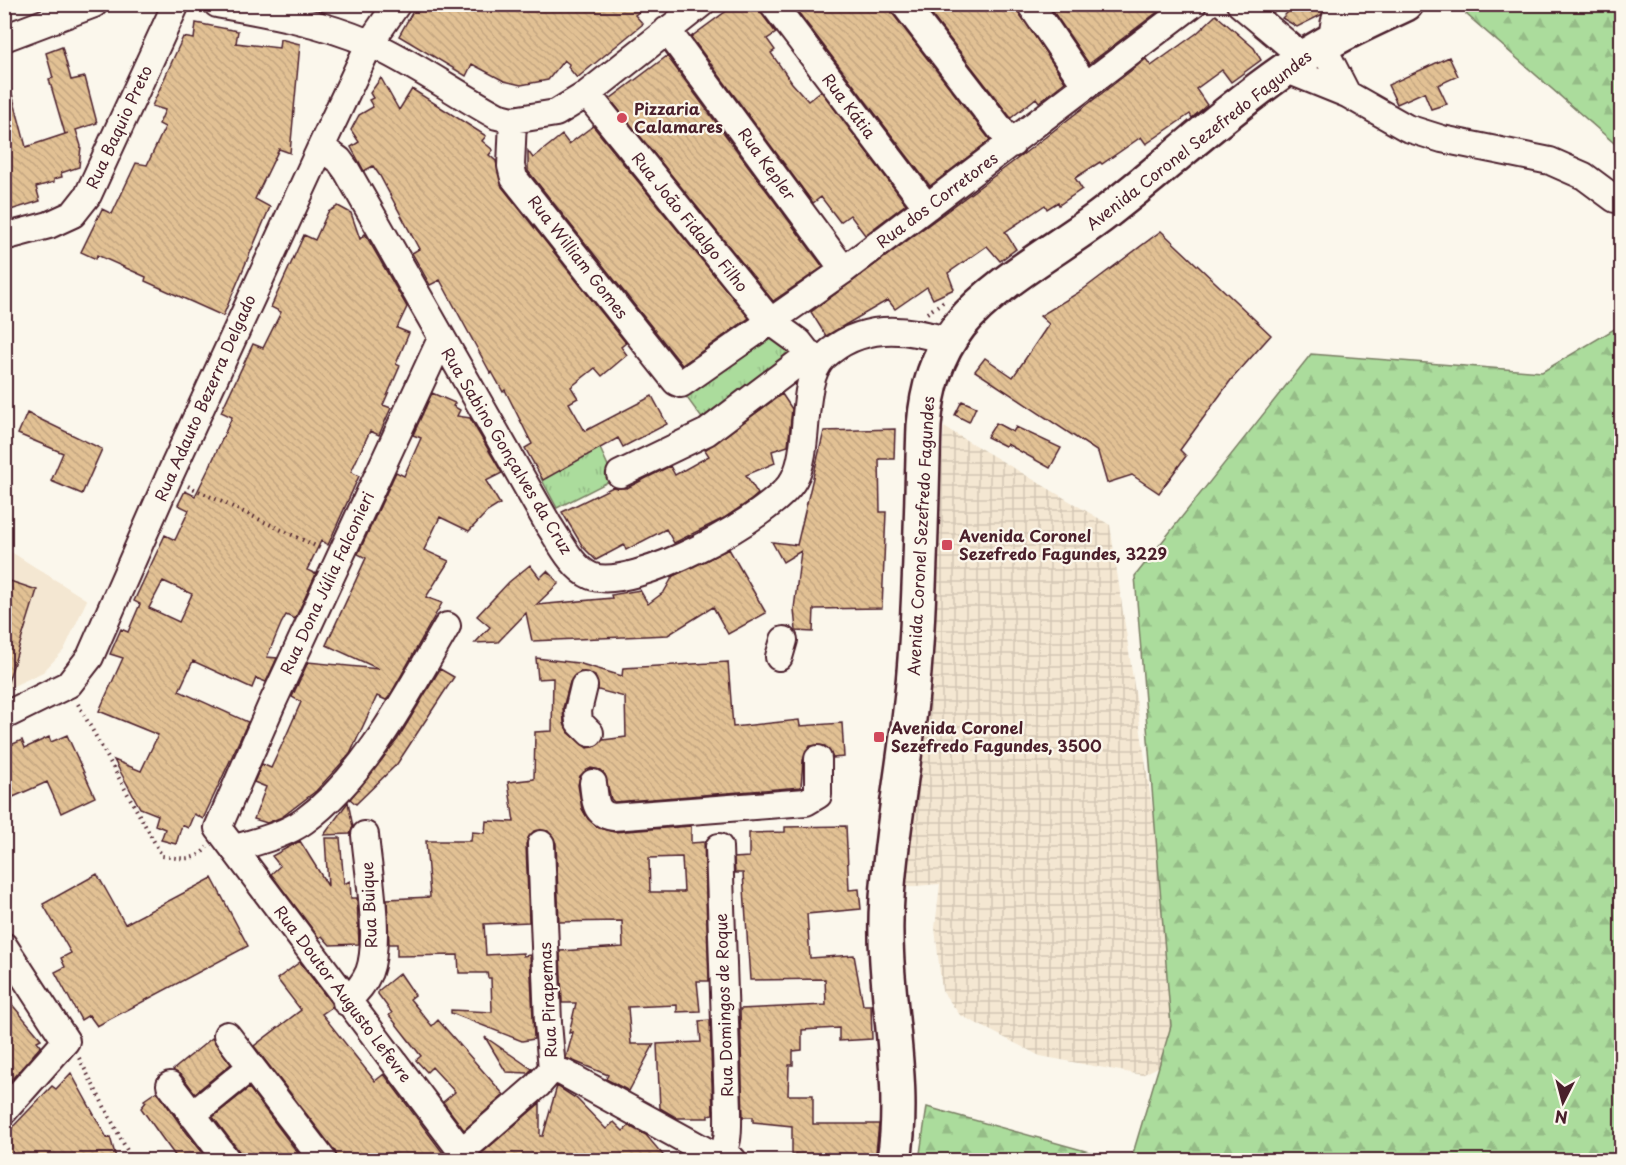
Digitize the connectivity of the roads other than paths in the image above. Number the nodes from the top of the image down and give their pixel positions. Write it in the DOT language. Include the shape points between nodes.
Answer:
graph roads {
  1 [pos="94,4"];
  2 [pos="176,4"];
  3 [pos="217,4"];
  4 [pos="397,4"];
  5 [pos="701,4"];
  6 [pos="773,4"];
  7 [pos="904,4"];
  8 [pos="1030,4"];
  9 [pos="1193,4"];
  10 [pos="1240,4"];
  11 [pos="1347,4"];
  12 [pos="1406,4"];
  13 [pos="667,30"];
  14 [pos="4,38"];
  15 [pos="370,43"];
  16 [pos="1311,53"];
  17 [pos="1086,86"];
  18 [pos="587,94"];
  19 [pos="1347,94"];
  20 [pos="513,120"];
  21 [pos="1012,144"];
  22 [pos="321,147"];
  23 [pos="1615,199"];
  24 [pos="927,207"];
  25 [pos="4,237"];
  26 [pos="844,270"];
  27 [pos="771,321"];
  28 [pos="441,339"];
  29 [pos="948,342"];
  30 [pos="813,359"];
  31 [pos="676,382"];
  32 [pos="620,474"];
  33 [pos="447,626"];
  34 [pos="584,686"];
  35 [pos="4,716"];
  36 [pos="590,733"];
  37 [pos="818,759"];
  38 [pos="593,783"];
  39 [pos="218,828"];
  40 [pos="365,835"];
  41 [pos="542,844"];
  42 [pos="719,847"];
  43 [pos="236,848"];
  44 [pos="4,946"];
  45 [pos="13,981"];
  46 [pos="346,1002"];
  47 [pos="227,1035"];
  48 [pos="251,1067"];
  49 [pos="552,1069"];
  50 [pos="170,1085"];
  51 [pos="4,1111"];
  52 [pos="192,1115"];
  53 [pos="464,1156"];
  54 [pos="724,1160"];
  55 [pos="227,1161"];
  56 [pos="323,1161"];
  57 [pos="894,1161"];
  1 -- 14 [label="street"];
  2 -- 25 [label="street, Rua Baquio Preto" via="88,195 73,214"];
  3 -- 15 [label="street" via="287,17"];
  4 -- 15 [label="street, Rua Adauto Bezerra Delgado"];
  5 -- 13 [label="street"];
  6 -- 24 [label="street, Rua Kátia"];
  7 -- 21 [label="street"];
  8 -- 17 [label="street"];
  9 -- 17 [label="street, Rua dos Corretores"];
  10 -- 16 [label="street"];
  11 -- 16 [label="street"];
  12 -- 16 [label="main road, Avenida Coronel Sezefredo Fagundes"];
  13 -- 18 [label="street"];
  13 -- 26 [label="street, Rua Kepler"];
  15 -- 20 [label="street" via="490,112"];
  15 -- 22 [label="street, Rua Adauto Bezerra Delgado"];
  16 -- 19 [label="street"];
  16 -- 19 [label="street"];
  16 -- 29 [label="main road, Avenida Coronel Sezefredo Fagundes" via="985,301 961,323"];
  17 -- 21 [label="street, Rua dos Corretores"];
  18 -- 20 [label="street" via="556,112"];
  18 -- 27 [label="street, Rua João Fidalgo Filho"];
  19 -- 23 [label="street" via="1407,128 1550,161 1584,176"];
  20 -- 31 [label="street, Rua William Gomes" via="514,178"];
  21 -- 24 [label="street, Rua dos Corretores"];
  22 -- 28 [label="street, Rua Sabino Gonçalves da Cruz" via="347,171"];
  22 -- 35 [label="street, Rua Adauto Bezerra Delgado" via="90,657 69,684"];
  24 -- 26 [label="street, Rua dos Corretores"];
  26 -- 27 [label="street, Rua dos Corretores"];
  27 -- 30 [label="street" via="788,332"];
  27 -- 31 [label="street, Rua dos Corretores" via="685,383"];
  28 -- 30 [label="street, Rua Sabino Gonçalves da Cruz" via="569,555 584,572 604,579 678,558 740,525 786,491 799,468"];
  28 -- 39 [label="street, Rua Dona Júlia Falconieri"];
  29 -- 30 [label="street" via="905,329 867,333"];
  29 -- 57 [label="main road, Avenida Coronel Sezefredo Fagundes" via="927,393 914,673 887,898 885,944 898,1084"];
  30 -- 32 [label="street" via="707,432"];
  33 -- 43 [label="street" via="391,719 324,804 284,832"];
  34 -- 36 [label="street" via="579,722"];
  37 -- 38 [label="street" via="819,795 806,802 613,817 606,816 595,805"];
  39 -- 43 [label="street, Rua Doutor Augusto Lefevre"];
  40 -- 46 [label="street, Rua Buique" via="372,956 366,978"];
  41 -- 49 [label="street, Rua Pirapemas"];
  42 -- 54 [label="street, Rua Domingos de Roque" via="728,1110"];
  43 -- 46 [label="street, Rua Doutor Augusto Lefevre"];
  44 -- 45 [label="street"];
  45 -- 51 [label="street" via="66,1041"];
  46 -- 53 [label="street, Rua Doutor Augusto Lefevre"];
  47 -- 48 [label="street"];
  48 -- 52 [label="street"];
  48 -- 56 [label="street"];
  49 -- 53 [label="street, Rua Pirapemas"];
  49 -- 54 [label="street"];
  50 -- 52 [label="street"];
  52 -- 55 [label="street"];
}
